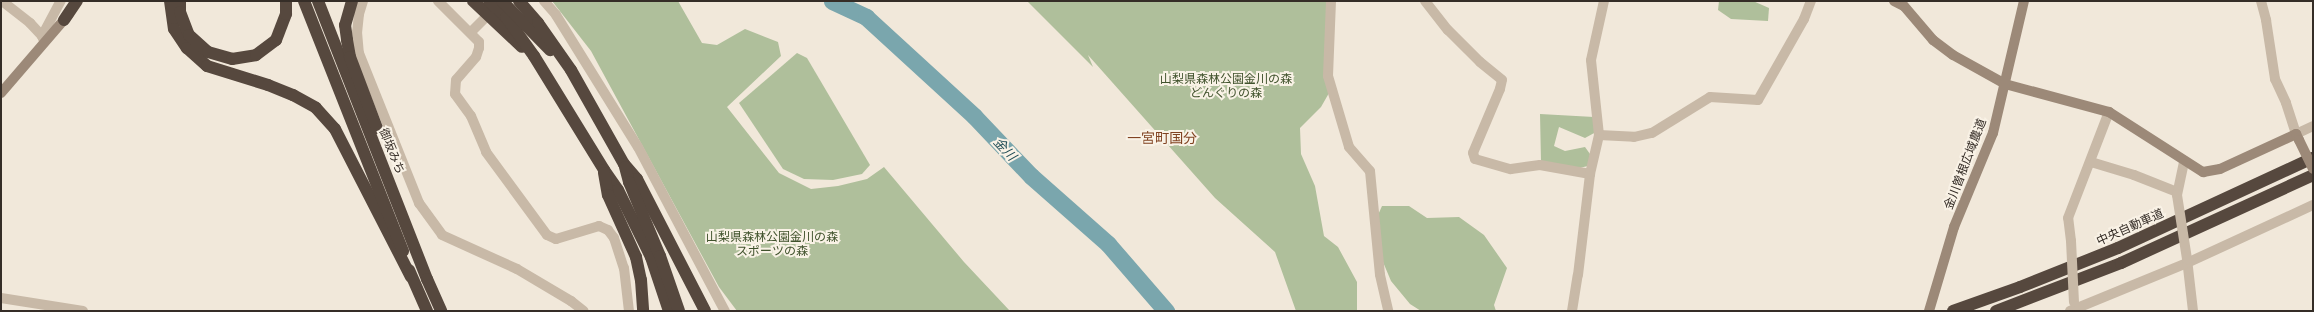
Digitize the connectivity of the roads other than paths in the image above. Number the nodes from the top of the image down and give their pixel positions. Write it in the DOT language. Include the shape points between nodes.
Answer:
graph roads {
  1 [pos="2,1"];
  2 [pos="61,1"];
  3 [pos="77,1"];
  4 [pos="82,1"];
  5 [pos="170,1"];
  6 [pos="180,1"];
  7 [pos="286,1"];
  8 [pos="304,1"];
  9 [pos="318,1"];
  10 [pos="352,1"];
  11 [pos="363,1"];
  12 [pos="438,1"];
  13 [pos="473,1"];
  14 [pos="489,1"];
  15 [pos="502,1"];
  16 [pos="519,1"];
  17 [pos="544,1"];
  18 [pos="1331,1"];
  19 [pos="1425,1"];
  20 [pos="1604,1"];
  21 [pos="1812,1"];
  22 [pos="1894,1"];
  23 [pos="2024,1"];
  24 [pos="2261,1"];
  25 [pos="484,19"];
  26 [pos="64,20"];
  27 [pos="471,32"];
  28 [pos="43,40"];
  29 [pos="534,56"];
  30 [pos="356,57"];
  31 [pos="571,70"];
  32 [pos="2005,84"];
  33 [pos="1,93"];
  34 [pos="2109,112"];
  35 [pos="2313,126"];
  36 [pos="1599,135"];
  37 [pos="2298,137"];
  38 [pos="2313,158"];
  39 [pos="2184,160"];
  40 [pos="2091,162"];
  41 [pos="624,164"];
  42 [pos="2313,169"];
  43 [pos="604,170"];
  44 [pos="1590,174"];
  45 [pos="2313,175"];
  46 [pos="2177,194"];
  47 [pos="2313,205"];
  48 [pos="2187,261"];
  49 [pos="411,277"];
  50 [pos="427,279"];
  51 [pos="1,298"];
  52 [pos="2074,308"];
  53 [pos="83,311"];
  54 [pos="426,311"];
  55 [pos="442,311"];
  56 [pos="584,311"];
  57 [pos="629,311"];
  58 [pos="643,311"];
  59 [pos="669,311"];
  60 [pos="679,311"];
  61 [pos="705,311"];
  62 [pos="725,311"];
  63 [pos="1388,311"];
  64 [pos="1572,311"];
  65 [pos="1929,311"];
  66 [pos="1953,311"];
  67 [pos="1996,311"];
  68 [pos="2193,311"];
  1 -- 28 [label="street" via="30,23"];
  2 -- 28 [label="street"];
  3 -- 26 [label="highway"];
  4 -- 26 [label="street"];
  5 -- 49 [label="highway" via="174,29 186,48 207,66 268,84 316,108 335,130"];
  6 -- 7 [label="highway" via="180,12 189,35 208,52 232,59 256,55 276,40 286,14"];
  8 -- 49 [label="highway" via="397,235"];
  9 -- 50 [label="highway, 御坂みち"];
  10 -- 30 [label="highway" via="345,25"];
  11 -- 30 [label="street" via="359,14"];
  12 -- 27 [label="street"];
  13 -- 29 [label="highway" via="507,35"];
  14 -- 29 [label="highway" via="506,17"];
  15 -- 31 [label="highway"];
  16 -- 31 [label="highway"];
  17 -- 62 [label="street" via="556,15 638,147"];
  18 -- 63 [label="street" via="1328,76 1349,147 1370,171 1380,275"];
  19 -- 44 [label="street" via="1448,30 1502,80 1473,153 1475,159 1511,169 1540,165"];
  20 -- 36 [label="street" via="1591,60"];
  21 -- 36 [label="street" via="1758,100 1710,97 1652,133 1634,137"];
  22 -- 32 [label="street" via="1904,6 1933,40 1953,55"];
  23 -- 32 [label="street, 金川曽根広域農道"];
  24 -- 37 [label="street" via="2275,79"];
  25 -- 27 [label="street"];
  26 -- 28 [label="street"];
  27 -- 57 [label="street" via="479,48 476,57 456,80 455,94 471,116 486,152 547,235 556,238 599,226 608,230 614,238 624,268"];
  28 -- 33 [label="street"];
  29 -- 43 [label="highway"];
  30 -- 50 [label="highway"];
  30 -- 56 [label="street" via="419,203 442,235 517,269"];
  31 -- 41 [label="highway"];
  32 -- 34 [label="street"];
  32 -- 65 [label="street, 金川曽根広域農道" via="1993,133 1954,227"];
  34 -- 39 [label="street"];
  34 -- 40 [label="street"];
  35 -- 37 [label="street"];
  36 -- 44 [label="street"];
  37 -- 39 [label="street" via="2220,169 2203,172"];
  37 -- 42 [label="street, bridge"];
  38 -- 66 [label="highway, 中央自動車道" via="2118,248"];
  39 -- 46 [label="street"];
  40 -- 46 [label="street" via="2134,175"];
  40 -- 52 [label="street, bridge" via="2068,218"];
  41 -- 60 [label="highway"];
  41 -- 61 [label="highway" via="640,185"];
  43 -- 58 [label="highway" via="608,195 636,257 641,280"];
  43 -- 59 [label="highway" via="630,212 651,258"];
  44 -- 64 [label="street"];
  45 -- 67 [label="highway" via="2121,263"];
  46 -- 48 [label="street, bridge"];
  47 -- 48 [label="street"];
  48 -- 52 [label="street"];
  48 -- 68 [label="street"];
  49 -- 54 [label="highway"];
  50 -- 55 [label="highway, 御坂みち"];
  51 -- 53 [label="street"];
}
